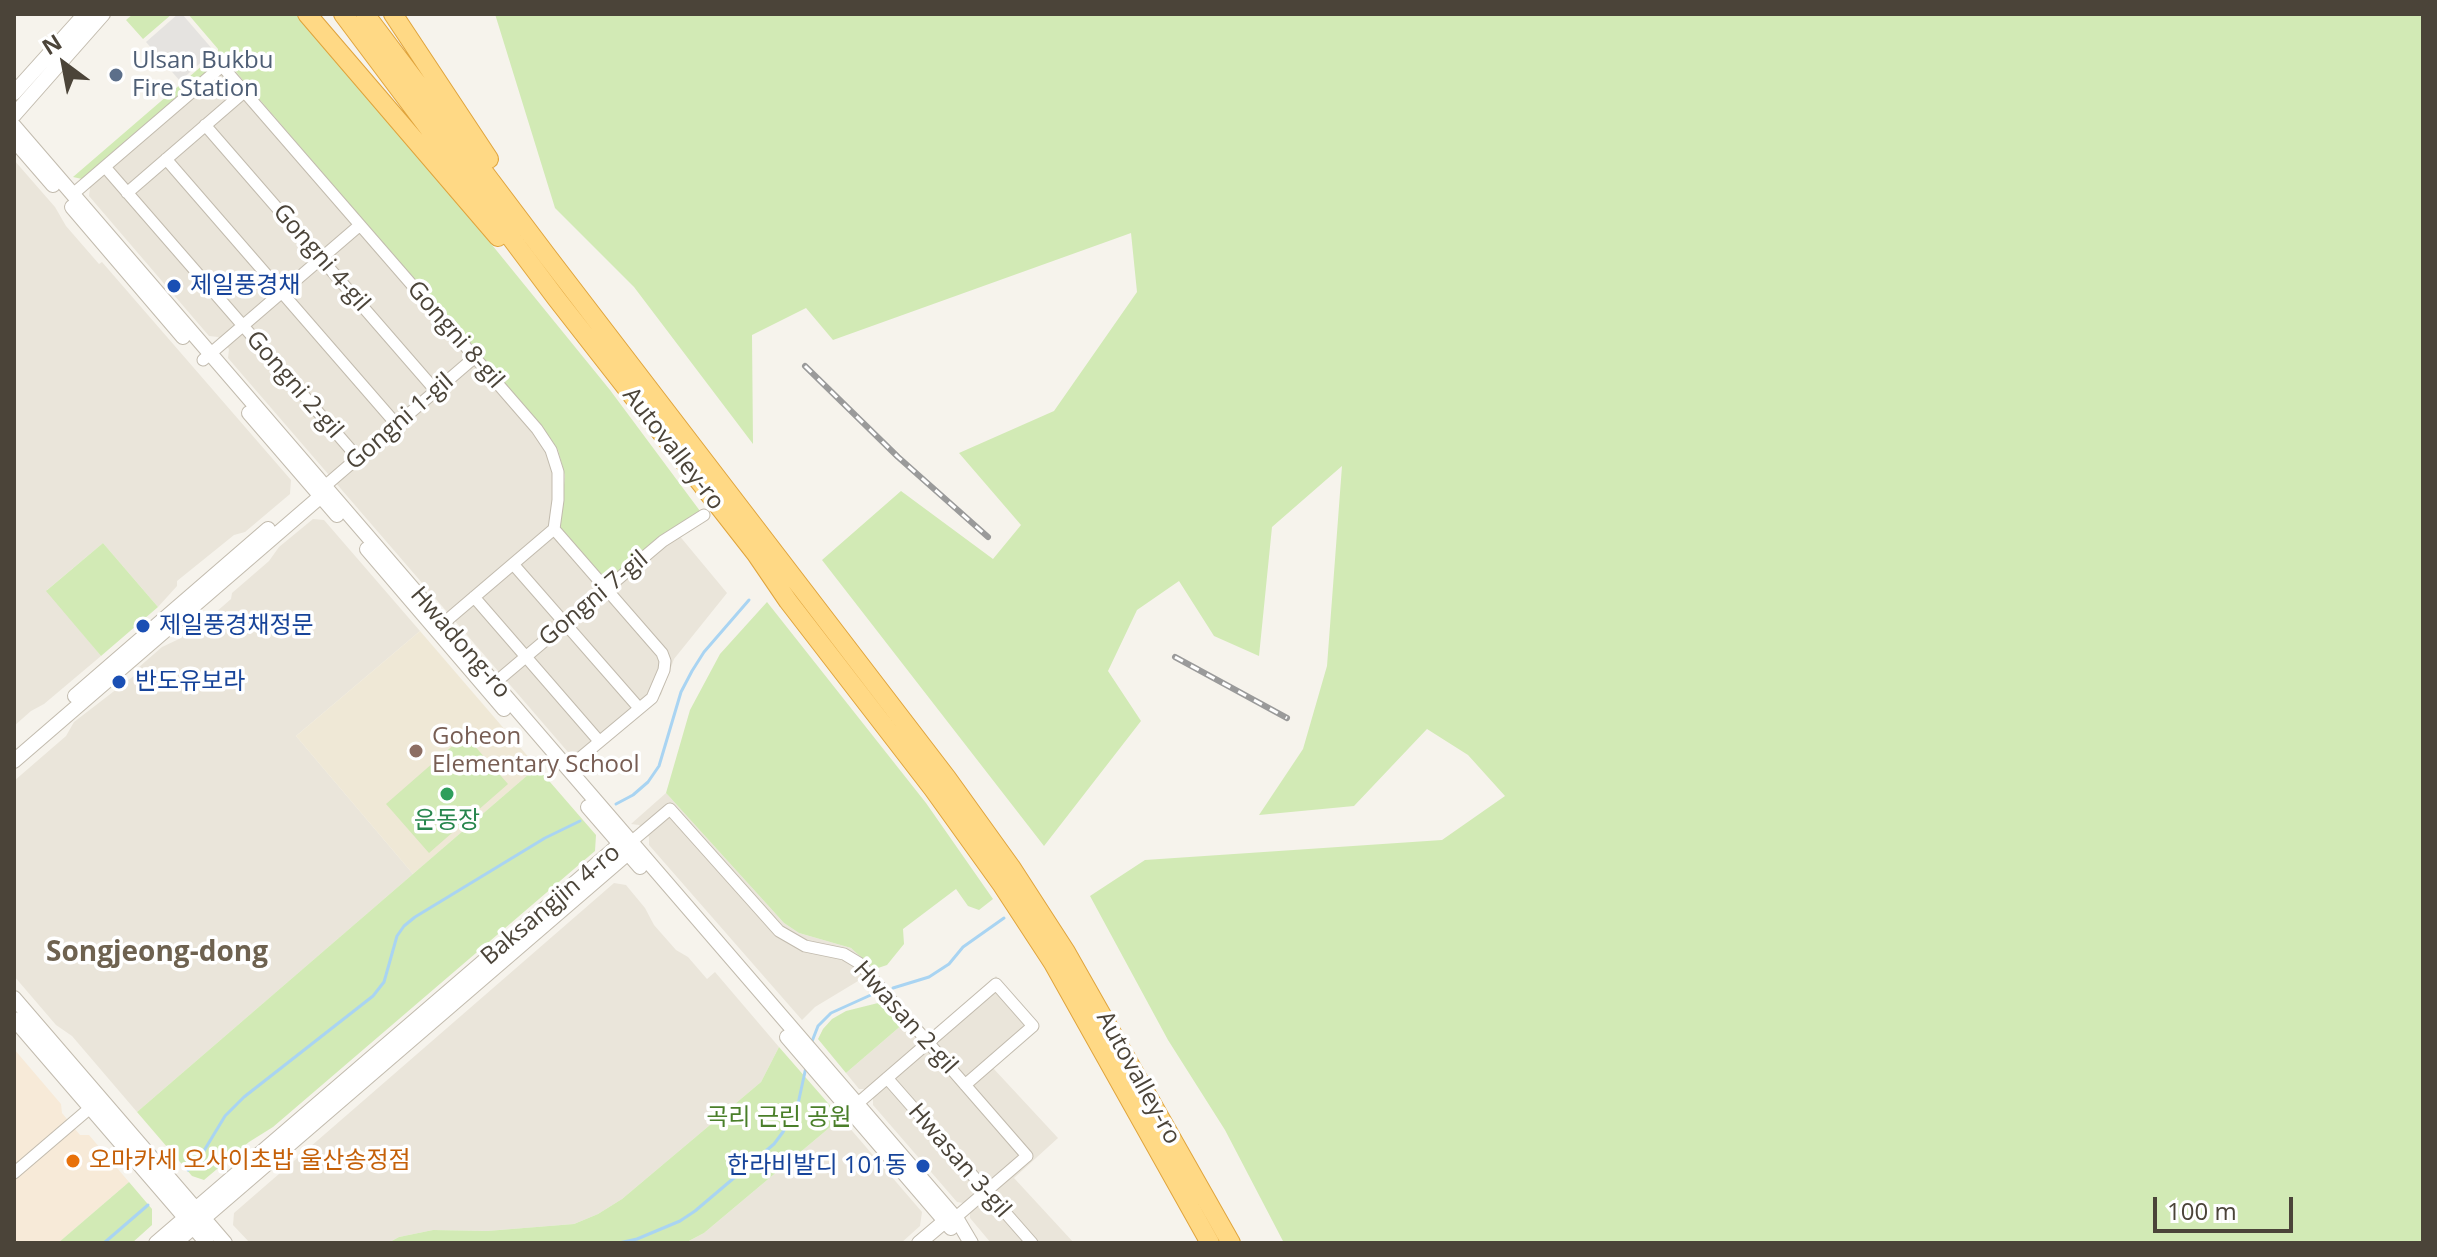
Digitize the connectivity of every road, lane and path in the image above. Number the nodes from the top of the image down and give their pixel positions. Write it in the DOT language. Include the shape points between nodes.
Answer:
graph roads {
  1 [pos="85,14"];
  2 [pos="103,14"];
  3 [pos="307,14"];
  4 [pos="343,14"];
  5 [pos="365,14"];
  6 [pos="393,14"];
  7 [pos="244,92"];
  8 [pos="14,93"];
  9 [pos="14,115"];
  10 [pos="205,125"];
  11 [pos="14,126"];
  12 [pos="14,140"];
  13 [pos="166,159"];
  14 [pos="105,167"];
  15 [pos="127,193"];
  16 [pos="73,194"];
  17 [pos="360,225"];
  18 [pos="548,257"];
  19 [pos="321,258"];
  20 [pos="282,292"];
  21 [pos="571,318"];
  22 [pos="243,325"];
  23 [pos="207,356"];
  24 [pos="475,357"];
  25 [pos="436,391"];
  26 [pos="397,425"];
  27 [pos="358,458"];
  28 [pos="320,491"];
  29 [pos="704,515"];
  30 [pos="554,529"];
  31 [pos="763,550"];
  32 [pos="513,564"];
  33 [pos="606,589"];
  34 [pos="794,595"];
  35 [pos="474,597"];
  36 [pos="565,623"];
  37 [pos="440,626"];
  38 [pos="526,657"];
  39 [pos="491,686"];
  40 [pos="639,708"];
  41 [pos="599,741"];
  42 [pos="14,748"];
  43 [pos="14,761"];
  44 [pos="568,768"];
  45 [pos="626,846"];
  46 [pos="14,998"];
  47 [pos="14,1019"];
  48 [pos="928,1043"];
  49 [pos="816,1064"];
  50 [pos="887,1078"];
  51 [pos="965,1085"];
  52 [pos="857,1104"];
  53 [pos="90,1108"];
  54 [pos="16,1168"];
  55 [pos="986,1191"];
  56 [pos="194,1218"];
  57 [pos="950,1222"];
  58 [pos="968,1240"];
  59 [pos="156,1243"];
  60 [pos="175,1243"];
  61 [pos="207,1243"];
  62 [pos="225,1243"];
  63 [pos="919,1243"];
  64 [pos="934,1243"];
  65 [pos="1032,1243"];
  66 [pos="1210,1243"];
  67 [pos="1231,1243"];
  1 -- 8 [label="street"];
  2 -- 9 [label="street"];
  3 -- 21 [label="highway"];
  4 -- 21 [label="highway, Autovalley-ro"];
  5 -- 18 [label="highway, Autovalley-ro"];
  6 -- 18 [label="highway"];
  7 -- 10 [label="street"];
  7 -- 14 [label="street, Gongni 8-gil" via="222,66"];
  7 -- 17 [label="street, Gongni 8-gil"];
  10 -- 13 [label="street"];
  10 -- 19 [label="street, Gongni 4-gil"];
  11 -- 16 [label="street, Hwadong-ro"];
  12 -- 23 [label="street, Hwadong-ro"];
  13 -- 15 [label="street"];
  13 -- 20 [label="street"];
  14 -- 15 [label="street, Gongni 2-gil"];
  14 -- 16 [label="street, Gongni 8-gil"];
  15 -- 22 [label="street, Gongni 2-gil"];
  16 -- 23 [label="street, Hwadong-ro"];
  17 -- 19 [label="street"];
  17 -- 24 [label="street, Gongni 8-gil"];
  18 -- 31 [label="highway, Autovalley-ro"];
  19 -- 20 [label="street"];
  19 -- 25 [label="street, Gongni 4-gil"];
  20 -- 22 [label="street"];
  20 -- 26 [label="street"];
  21 -- 31 [label="highway, Autovalley-ro"];
  22 -- 23 [label="street"];
  22 -- 27 [label="street, Gongni 2-gil"];
  23 -- 28 [label="street, Hwadong-ro"];
  24 -- 25 [label="street, Gongni 1-gil"];
  24 -- 30 [label="street, Gongni 8-gil" via="551,450 559,484"];
  25 -- 26 [label="street, Gongni 1-gil"];
  26 -- 27 [label="street, Gongni 1-gil"];
  27 -- 28 [label="street, Gongni 1-gil"];
  28 -- 37 [label="street, Hwadong-ro"];
  28 -- 42 [label="street"];
  28 -- 43 [label="street"];
  29 -- 33 [label="street, Gongni 7-gil"];
  30 -- 32 [label="street"];
  30 -- 33 [label="street"];
  31 -- 34 [label="highway, Autovalley-ro"];
  32 -- 35 [label="street"];
  32 -- 36 [label="street"];
  33 -- 36 [label="street, Gongni 7-gil"];
  33 -- 40 [label="street" via="665,661 657,689"];
  34 -- 66 [label="highway, Autovalley-ro" via="1053,963"];
  34 -- 67 [label="highway, Autovalley-ro" via="947,778 1011,867 1096,1004"];
  35 -- 37 [label="street"];
  35 -- 38 [label="street"];
  36 -- 38 [label="street, Gongni 7-gil"];
  36 -- 40 [label="street"];
  37 -- 39 [label="street, Hwadong-ro"];
  38 -- 39 [label="street, Gongni 7-gil"];
  38 -- 41 [label="street"];
  39 -- 44 [label="street, Hwadong-ro"];
  39 -- 45 [label="street, Hwadong-ro"];
  40 -- 41 [label="street"];
  41 -- 44 [label="street"];
  44 -- 45 [label="street, Hwadong-ro"];
  45 -- 48 [label="street, Hwasan 2-gil" via="670,809 779,931 805,946 844,954 859,963"];
  45 -- 49 [label="street, Hwadong-ro"];
  45 -- 56 [label="street, Baksangjin 4-ro"];
  46 -- 56 [label="street"];
  47 -- 53 [label="street"];
  48 -- 50 [label="street"];
  48 -- 51 [label="street, Hwasan 2-gil"];
  48 -- 51 [label="street" via="996,984 1033,1026"];
  49 -- 52 [label="street, Hwadong-ro"];
  49 -- 57 [label="street, Hwadong-ro"];
  50 -- 52 [label="street"];
  50 -- 55 [label="street, Hwasan 3-gil"];
  51 -- 55 [label="street, Hwasan 2-gil" via="1027,1156"];
  52 -- 57 [label="street, Hwadong-ro"];
  53 -- 54 [label="street"];
  53 -- 56 [label="street"];
  55 -- 57 [label="street, Hwasan 2-gil"];
  55 -- 65 [label="street, Hwasan 3-gil"];
  56 -- 59 [label="street, Baksangjin 4-ro"];
  56 -- 60 [label="street, Baksangjin 4-ro"];
  56 -- 61 [label="street"];
  56 -- 62 [label="street"];
  57 -- 58 [label="street, Hwadong-ro"];
  57 -- 63 [label="street"];
  57 -- 64 [label="street"];
}
